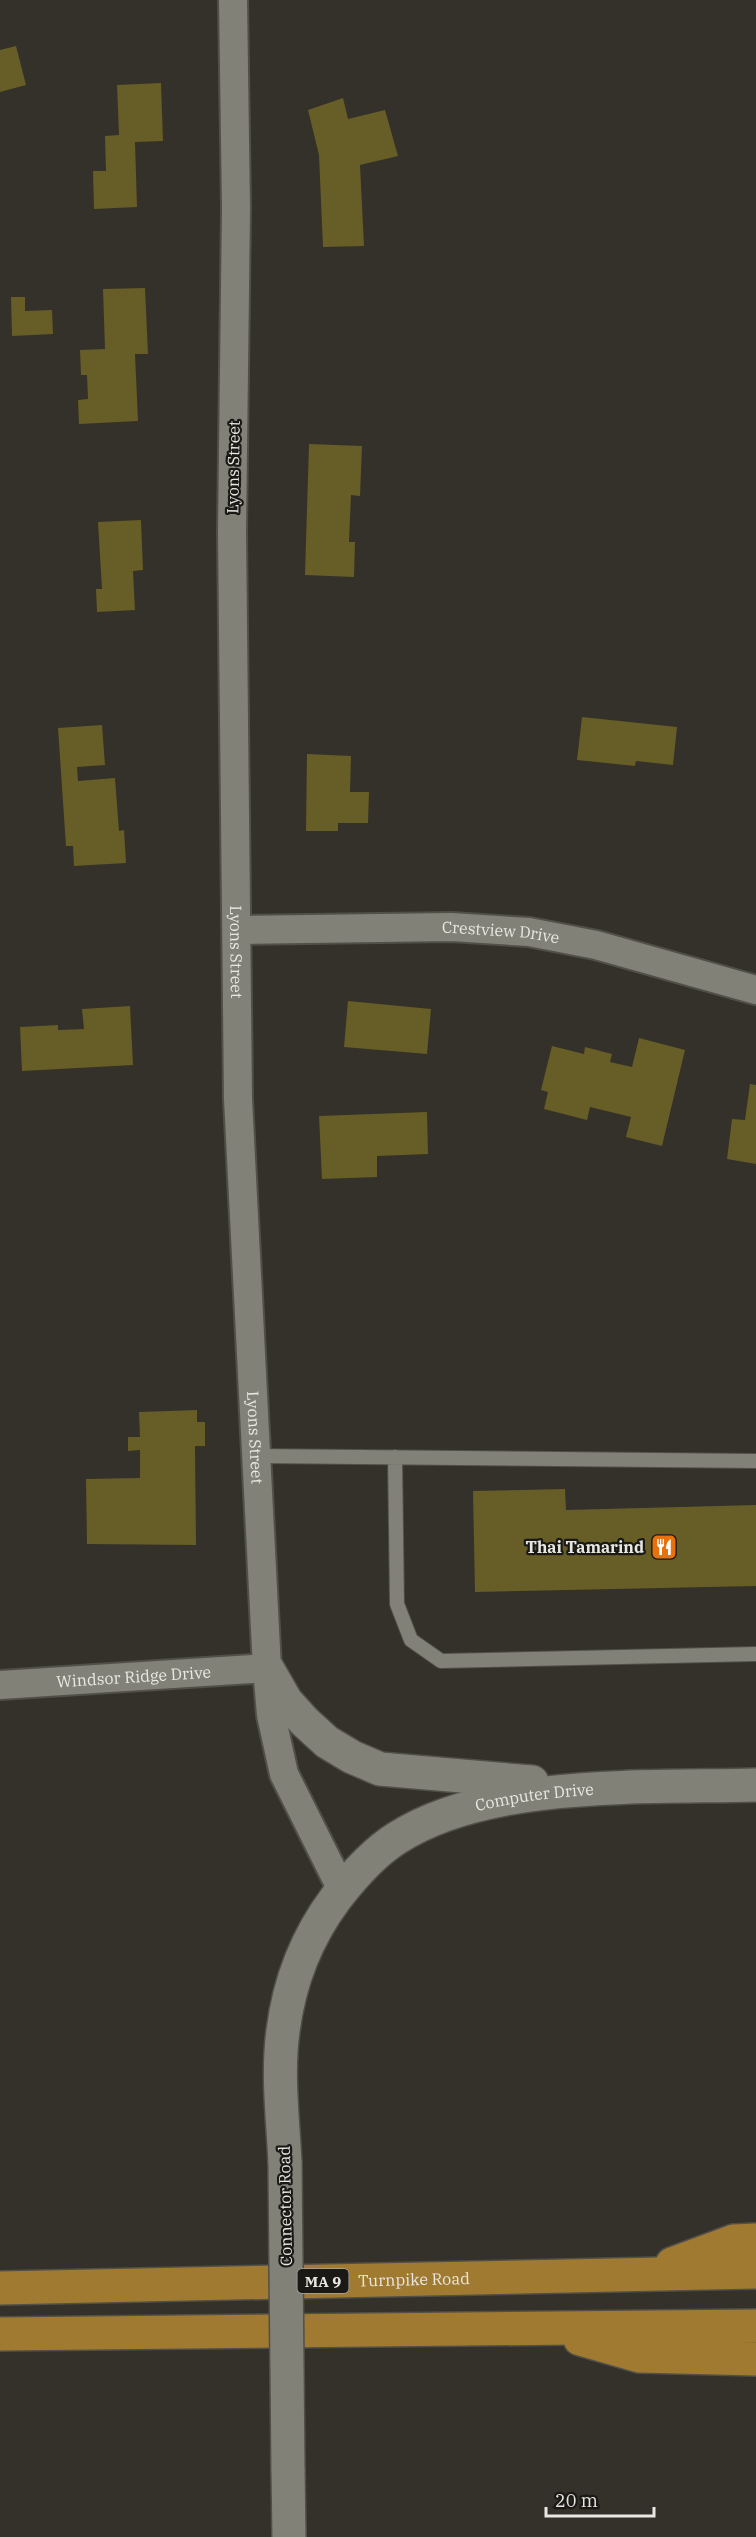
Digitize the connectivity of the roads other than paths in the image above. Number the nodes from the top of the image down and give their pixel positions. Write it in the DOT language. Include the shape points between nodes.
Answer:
graph roads {
  1 [pos="233,0"];
  2 [pos="237,930"];
  3 [pos="756,990"];
  4 [pos="258,1456"];
  5 [pos="395,1457"];
  6 [pos="756,1461"];
  7 [pos="756,1654"];
  8 [pos="267,1668"];
  9 [pos="0,1685"];
  10 [pos="756,1785"];
  11 [pos="620,1789"];
  12 [pos="342,1890"];
  13 [pos="756,2240"];
  14 [pos="756,2272"];
  15 [pos="646,2273"];
  16 [pos="0,2288"];
  17 [pos="756,2326"];
  18 [pos="543,2329"];
  19 [pos="0,2334"];
  20 [pos="756,2359"];
  21 [pos="289,2537"];
  1 -- 2 [label="street, Lyons Street" via="236,219 232,543"];
  2 -- 3 [label="street, Crestview Drive" via="451,927 529,932 596,945"];
  2 -- 4 [label="street, Lyons Street" via="238,1099"];
  4 -- 5 [label="lane"];
  4 -- 8 [label="street, Lyons Street"];
  5 -- 6 [label="lane"];
  5 -- 7 [label="lane" via="398,1604 411,1640 441,1661"];
  8 -- 9 [label="street, Windsor Ridge Drive"];
  8 -- 11 [label="street" via="286,1701 327,1742 380,1769"];
  8 -- 12 [label="street, Lyons Street" via="271,1715 284,1774"];
  10 -- 11 [label="street, Computer Drive"];
  11 -- 12 [label="street, Computer Drive" via="533,1794 459,1810 396,1838"];
  12 -- 21 [label="street, Connector Road, bridge" via="306,1947 290,1989 282,2033"];
  13 -- 15 [label="highway" via="734,2241"];
  14 -- 15 [label="highway, Turnpike Road / MA 9"];
  15 -- 16 [label="highway, Turnpike Road / MA 9"];
  17 -- 18 [label="highway"];
  18 -- 19 [label="highway"];
  18 -- 20 [label="highway" via="639,2356"];
}
